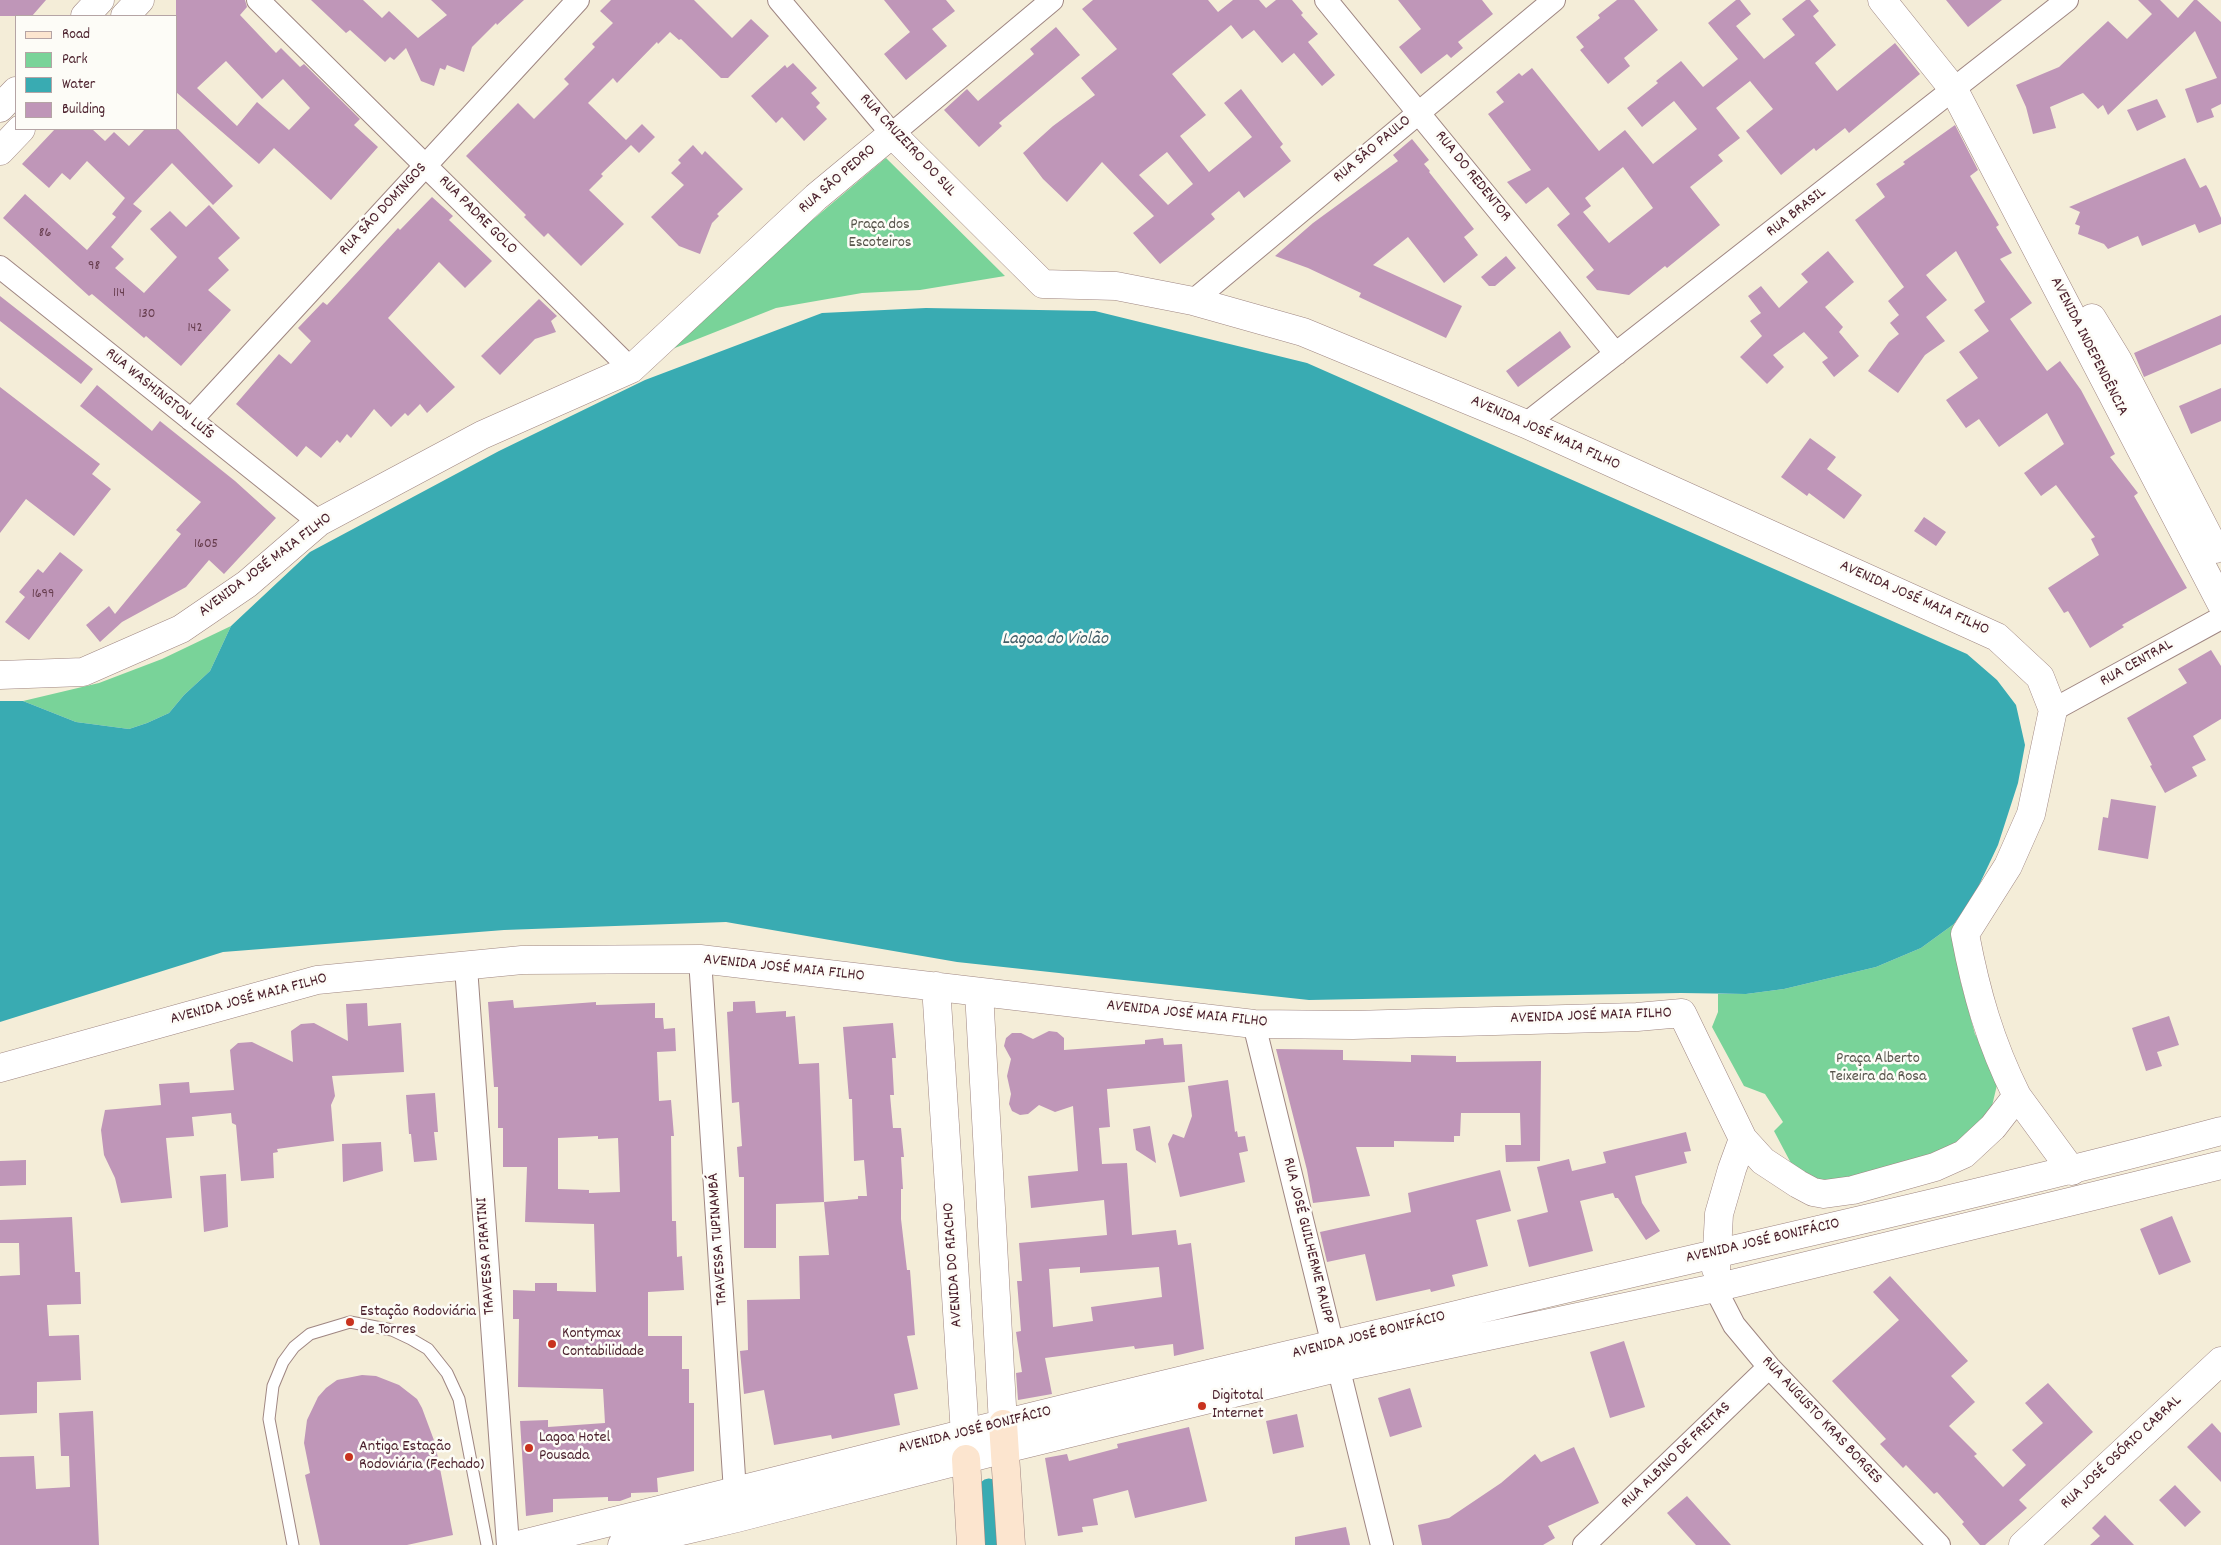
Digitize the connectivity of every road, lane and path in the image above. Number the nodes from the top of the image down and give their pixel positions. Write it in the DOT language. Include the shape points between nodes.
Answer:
graph roads {
  1 [pos="100,0"];
  2 [pos="140,0"];
  3 [pos="258,0"];
  4 [pos="578,0"];
  5 [pos="779,0"];
  6 [pos="1052,0"];
  7 [pos="1326,0"];
  8 [pos="1554,0"];
  9 [pos="1882,0"];
  10 [pos="1896,0"];
  11 [pos="2067,0"];
  12 [pos="86,15"];
  13 [pos="126,15"];
  14 [pos="1954,90"];
  15 [pos="15,92"];
  16 [pos="0,108"];
  17 [pos="1418,111"];
  18 [pos="20,130"];
  19 [pos="892,134"];
  20 [pos="0,151"];
  21 [pos="426,165"];
  22 [pos="0,267"];
  23 [pos="1043,284"];
  24 [pos="1193,301"];
  25 [pos="1616,354"];
  26 [pos="2108,364"];
  27 [pos="631,369"];
  28 [pos="191,420"];
  29 [pos="1526,424"];
  30 [pos="319,522"];
  31 [pos="2221,562"];
  32 [pos="2221,603"];
  33 [pos="2221,618"];
  34 [pos="0,675"];
  35 [pos="2053,710"];
  36 [pos="700,959"];
  37 [pos="466,967"];
  38 [pos="936,986"];
  39 [pos="979,992"];
  40 [pos="1254,1024"];
  41 [pos="0,1068"];
  42 [pos="2017,1096"];
  43 [pos="2221,1131"];
  44 [pos="1743,1139"];
  45 [pos="2221,1165"];
  46 [pos="2072,1171"];
  47 [pos="2029,1180"];
  48 [pos="2037,1210"];
  49 [pos="1716,1252"];
  50 [pos="1715,1288"];
  51 [pos="1335,1356"];
  52 [pos="2221,1361"];
  53 [pos="1769,1367"];
  54 [pos="1004,1436"];
  55 [pos="966,1446"];
  56 [pos="736,1506"];
  57 [pos="293,1545"];
  58 [pos="487,1545"];
  59 [pos="508,1545"];
  60 [pos="518,1545"];
  61 [pos="622,1545"];
  62 [pos="971,1545"];
  63 [pos="1011,1545"];
  64 [pos="1382,1545"];
  65 [pos="1584,1545"];
  66 [pos="1940,1545"];
  67 [pos="2023,1545"];
  1 -- 12 [label="street"];
  2 -- 13 [label="street"];
  3 -- 21 [label="street, RUA PADRE GOLO"];
  4 -- 21 [label="street, RUA SÃO DOMINGOS"];
  5 -- 19 [label="street, RUA CRUZEIRO DO SUL"];
  6 -- 19 [label="street, RUA SÃO PEDRO"];
  7 -- 17 [label="street, RUA DO REDENTOR"];
  8 -- 17 [label="street, RUA SÃO PAULO"];
  9 -- 14 [label="street, AVENIDA INDEPENDÊNCIA"];
  10 -- 14 [label="street, AVENIDA INDEPENDÊNCIA"];
  11 -- 14 [label="street, RUA BRASIL"];
  14 -- 25 [label="street, RUA BRASIL"];
  14 -- 26 [label="street, AVENIDA INDEPENDÊNCIA"];
  15 -- 16 [label="street"];
  17 -- 24 [label="street, RUA SÃO PAULO"];
  17 -- 25 [label="street, RUA DO REDENTOR"];
  18 -- 20 [label="street"];
  19 -- 23 [label="street, RUA CRUZEIRO DO SUL"];
  19 -- 27 [label="street, RUA SÃO PEDRO" via="816,198"];
  21 -- 27 [label="street, RUA PADRE GOLO"];
  21 -- 28 [label="street, RUA SÃO DOMINGOS"];
  22 -- 28 [label="street, RUA WASHINGTON LUÍS"];
  23 -- 24 [label="street, AVENIDA JOSÉ MAIA FILHO" via="1116,286"];
  24 -- 29 [label="street, AVENIDA JOSÉ MAIA FILHO" via="1303,332"];
  25 -- 29 [label="street, RUA BRASIL"];
  26 -- 31 [label="street, AVENIDA INDEPENDÊNCIA"];
  26 -- 32 [label="street, AVENIDA INDEPENDÊNCIA"];
  27 -- 30 [label="street, AVENIDA JOSÉ MAIA FILHO" via="482,435"];
  28 -- 30 [label="street, RUA WASHINGTON LUÍS"];
  29 -- 35 [label="street, AVENIDA JOSÉ MAIA FILHO" via="1997,638 2040,677"];
  30 -- 34 [label="street, AVENIDA JOSÉ MAIA FILHO" via="248,584 181,629 83,672"];
  33 -- 35 [label="street, RUA CENTRAL"];
  35 -- 42 [label="street" via="2031,814 2008,866 1965,934 1980,1007 1996,1052"];
  36 -- 37 [label="street, AVENIDA JOSÉ MAIA FILHO" via="522,960"];
  36 -- 38 [label="street, AVENIDA JOSÉ MAIA FILHO"];
  36 -- 56 [label="street, TRAVESSA TUPINAMBÁ"];
  37 -- 41 [label="street, AVENIDA JOSÉ MAIA FILHO" via="318,980"];
  37 -- 59 [label="street, TRAVESSA PIRATINI"];
  38 -- 39 [label="street, AVENIDA JOSÉ MAIA FILHO"];
  38 -- 55 [label="street, AVENIDA DO RIACHO"];
  39 -- 40 [label="street, AVENIDA JOSÉ MAIA FILHO"];
  39 -- 54 [label="street"];
  40 -- 44 [label="street, AVENIDA JOSÉ MAIA FILHO" via="1627,1017 1682,1013"];
  40 -- 51 [label="street, RUA JOSÉ GUILHERME RAUPP"];
  42 -- 44 [label="street, AVENIDA JOSÉ MAIA FILHO" via="1964,1154 1935,1167 1853,1190 1824,1194 1813,1192 1763,1161"];
  42 -- 46 [label="street"];
  43 -- 46 [label="street, AVENIDA JOSÉ BONIFÁCIO"];
  44 -- 49 [label="street" via="1721,1206"];
  45 -- 48 [label="street, AVENIDA JOSÉ BONIFÁCIO"];
  46 -- 47 [label="street, AVENIDA JOSÉ BONIFÁCIO"];
  47 -- 48 [label="street"];
  47 -- 49 [label="street, AVENIDA JOSÉ BONIFÁCIO"];
  48 -- 50 [label="street, AVENIDA JOSÉ BONIFÁCIO"];
  49 -- 50 [label="street"];
  49 -- 51 [label="street, AVENIDA JOSÉ BONIFÁCIO"];
  50 -- 51 [label="street, AVENIDA JOSÉ BONIFÁCIO"];
  50 -- 53 [label="street, RUA AUGUSTO KRAS BORGES" via="1734,1325"];
  51 -- 54 [label="street, AVENIDA JOSÉ BONIFÁCIO"];
  51 -- 64 [label="street, RUA JOSÉ GUILHERME RAUPP"];
  52 -- 67 [label="street, RUA JOSÉ OSÓRIO CABRAL"];
  53 -- 65 [label="street, RUA ALBINO DE FREITAS"];
  53 -- 66 [label="street, RUA AUGUSTO KRAS BORGES"];
  54 -- 55 [label="street, AVENIDA JOSÉ BONIFÁCIO"];
  54 -- 63 [label="main road"];
  55 -- 56 [label="street, AVENIDA JOSÉ BONIFÁCIO"];
  55 -- 62 [label="main road, AVENIDA DO RIACHO"];
  56 -- 60 [label="street, AVENIDA JOSÉ BONIFÁCIO"];
  56 -- 61 [label="street, AVENIDA JOSÉ BONIFÁCIO"];
  57 -- 58 [label="lane" via="269,1419 272,1386 283,1362 310,1334 350,1322 392,1330 411,1339 428,1349 447,1373 459,1399"];
}
